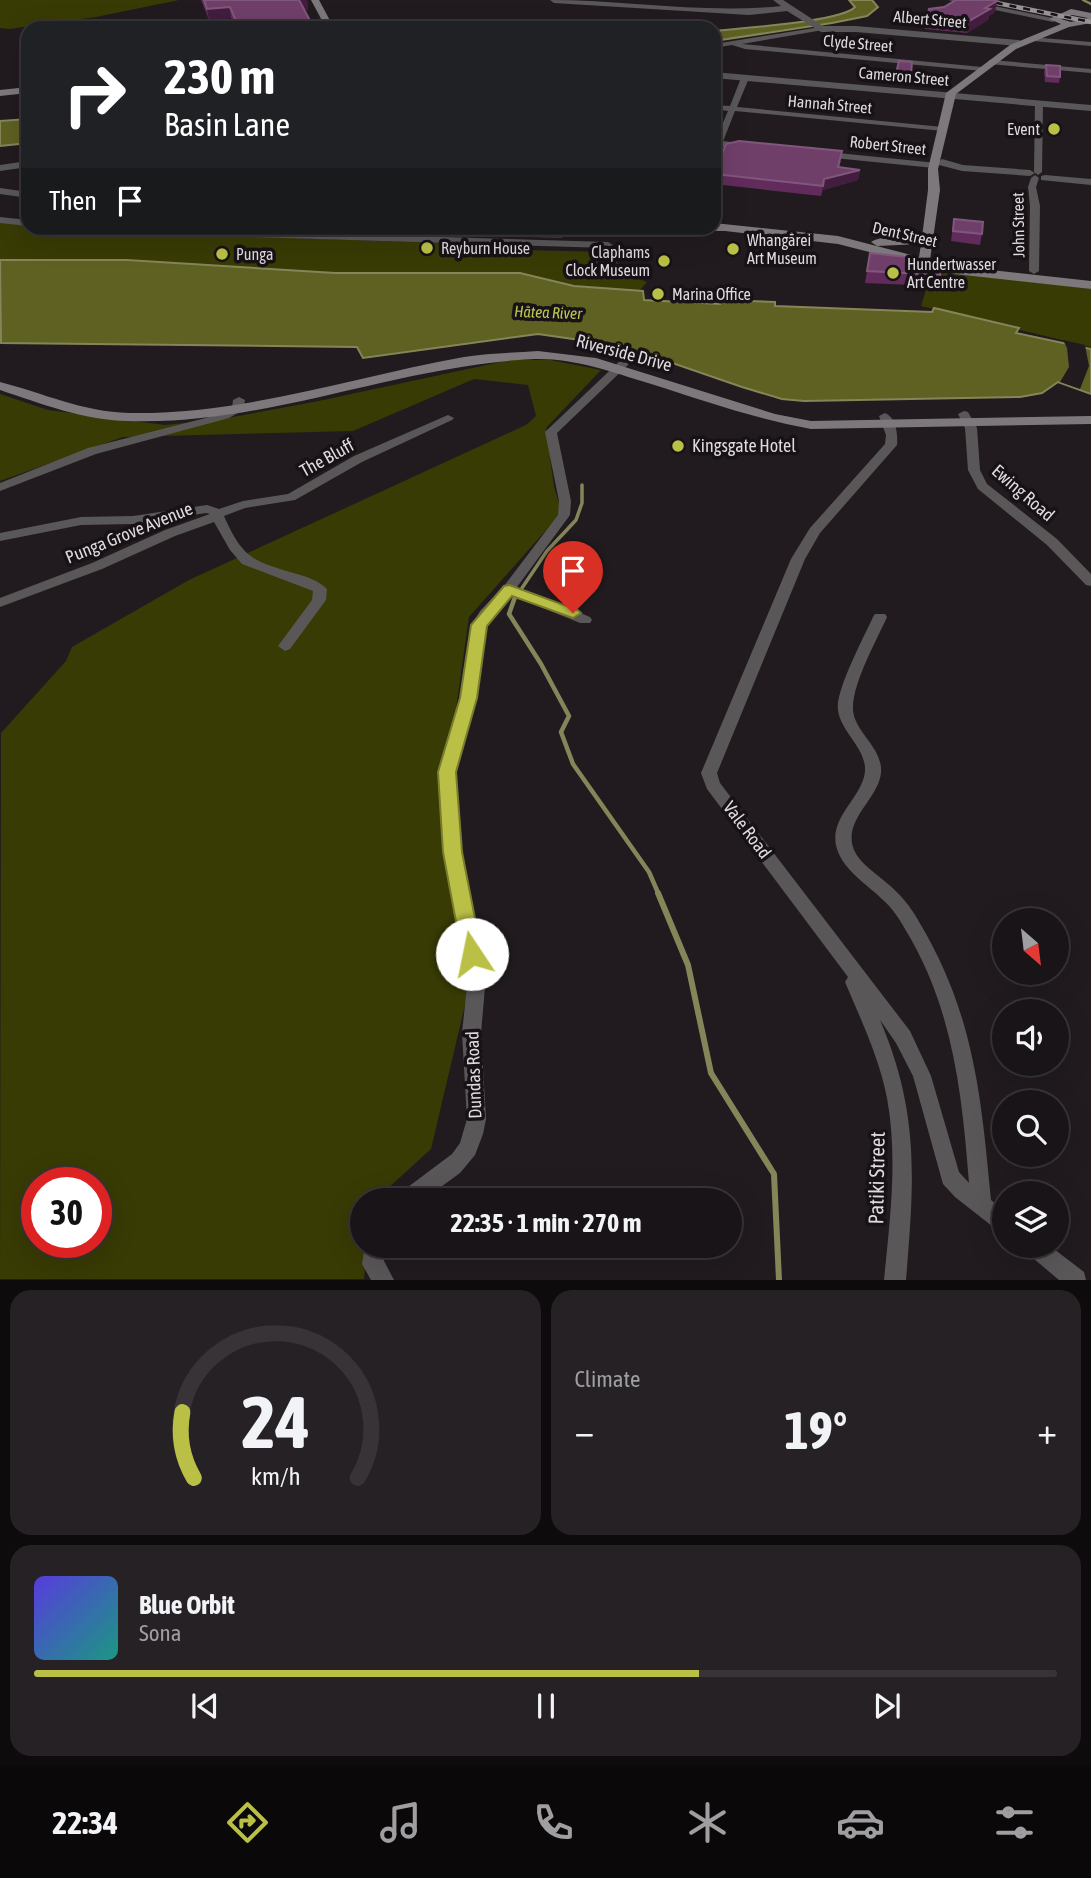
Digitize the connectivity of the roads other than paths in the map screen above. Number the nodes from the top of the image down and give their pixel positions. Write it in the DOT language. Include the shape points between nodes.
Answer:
graph roads {
  1 [pos="315,0"];
  2 [pos="554,0"];
  3 [pos="777,0"];
  4 [pos="952,0"];
  5 [pos="1068,1"];
  6 [pos="789,8"];
  7 [pos="1077,12"];
  8 [pos="1090,16"];
  9 [pos="1053,19"];
  10 [pos="326,21"];
  11 [pos="1067,25"];
  12 [pos="1078,25"];
  13 [pos="818,28"];
  14 [pos="1091,31"];
  15 [pos="1036,38"];
  16 [pos="732,43"];
  17 [pos="1019,43"];
  18 [pos="1091,43"];
  19 [pos="721,45"];
  20 [pos="992,62"];
  21 [pos="982,69"];
  22 [pos="1091,71"];
  23 [pos="721,76"];
  24 [pos="745,78"];
  25 [pos="21,91"];
  26 [pos="0,93"];
  27 [pos="949,96"];
  28 [pos="1039,103"];
  29 [pos="721,108"];
  30 [pos="1091,108"];
  31 [pos="733,109"];
  32 [pos="943,129"];
  33 [pos="721,134"];
  34 [pos="721,147"];
  35 [pos="757,148"];
  36 [pos="809,153"];
  37 [pos="21,165"];
  38 [pos="938,166"];
  39 [pos="0,168"];
  40 [pos="1037,175"];
  41 [pos="1091,181"];
  42 [pos="0,191"];
  43 [pos="21,194"];
  44 [pos="0,220"];
  45 [pos="21,222"];
  46 [pos="721,227"];
  47 [pos="272,235"];
  48 [pos="392,235"];
  49 [pos="391,239"];
  50 [pos="929,239"];
  51 [pos="838,240"];
  52 [pos="867,241"];
  53 [pos="608,245"];
  54 [pos="925,259"];
  55 [pos="1034,271"];
  56 [pos="1091,278"];
  57 [pos="1091,285"];
  58 [pos="622,364"];
  59 [pos="0,386"];
  60 [pos="238,405"];
  61 [pos="1091,408"];
  62 [pos="448,418"];
  63 [pos="966,418"];
  64 [pos="887,420"];
  65 [pos="1091,421"];
  66 [pos="0,487"];
  67 [pos="218,515"];
  68 [pos="0,537"];
  69 [pos="1091,582"];
  70 [pos="509,589"];
  71 [pos="0,603"];
  72 [pos="880,617"];
  73 [pos="585,620"];
  74 [pos="285,646"];
  75 [pos="845,961"];
  76 [pos="423,1188"];
  77 [pos="981,1204"];
  78 [pos="992,1213"];
  79 [pos="374,1258"];
  80 [pos="1049,1258"];
  81 [pos="384,1279"];
  82 [pos="895,1279"];
  83 [pos="1076,1279"];
  1 -- 10 [label="main road"];
  2 -- 6 [label="street" via="743,11"];
  3 -- 6 [label="street"];
  4 -- 9 [label="street"];
  5 -- 7 [label="main road"];
  6 -- 13 [label="street"];
  7 -- 8 [label="main road"];
  7 -- 9 [label="main road"];
  8 -- 12 [label="main road"];
  9 -- 11 [label="main road"];
  11 -- 12 [label="main road"];
  11 -- 15 [label="main road"];
  12 -- 14 [label="main road"];
  13 -- 16 [label="street, Albert Street"];
  13 -- 17 [label="street, Albert Street"];
  15 -- 17 [label="main road"];
  15 -- 18 [label="street"];
  16 -- 19 [label="street, Albert Street"];
  16 -- 21 [label="street, Clyde Street"];
  17 -- 20 [label="main road"];
  20 -- 21 [label="main road"];
  20 -- 22 [label="street"];
  21 -- 27 [label="main road"];
  23 -- 24 [label="street, Cameron Street"];
  24 -- 27 [label="street, Cameron Street"];
  24 -- 31 [label="street"];
  25 -- 26 [label="main road"];
  27 -- 28 [label="street, Cameron Street"];
  27 -- 32 [label="main road"];
  28 -- 30 [label="street, Cameron Street"];
  28 -- 40 [label="street, John Street"];
  29 -- 31 [label="street, Hannah Street"];
  31 -- 32 [label="street, Hannah Street"];
  31 -- 33 [label="street"];
  32 -- 38 [label="main road"];
  34 -- 35 [label="street"];
  36 -- 38 [label="street, Robert Street"];
  37 -- 39 [label="street"];
  38 -- 40 [label="street, Robert Street"];
  38 -- 50 [label="main road"];
  40 -- 41 [label="street, Robert Street"];
  40 -- 55 [label="street, John Street" via="1032,187"];
  42 -- 43 [label="street"];
  44 -- 45 [label="street"];
  46 -- 51 [label="main road, Dent Street"];
  47 -- 49 [label="street"];
  48 -- 49 [label="street"];
  49 -- 53 [label="street"];
  50 -- 52 [label="main road"];
  50 -- 54 [label="main road"];
  51 -- 52 [label="main road, Dent Street"];
  51 -- 54 [label="main road, Dent Street"];
  52 -- 54 [label="main road, Dent Street"];
  54 -- 55 [label="main road, Dent Street"];
  54 -- 57 [label="main road, Dent Street" via="955,270"];
  55 -- 56 [label="main road, Dent Street"];
  58 -- 60 [label="main road, Riverside Drive" via="568,357 496,357"];
  58 -- 64 [label="main road, Riverside Drive" via="775,411"];
  58 -- 70 [label="street, Dundas Road" via="551,432 564,515"];
  59 -- 60 [label="main road, Riverside Drive" via="66,405"];
  60 -- 66 [label="street" via="217,419 92,451"];
  61 -- 63 [label="main road, Riverside Drive" via="1060,414"];
  62 -- 67 [label="street, The Bluff" via="358,459 291,498 243,505"];
  63 -- 64 [label="main road, Riverside Drive"];
  63 -- 65 [label="main road, Riverside Drive"];
  63 -- 69 [label="street, Ewing Road" via="974,470 982,486 1052,541"];
  64 -- 75 [label="street, Vale Road" via="891,445 815,531 798,559 709,773 713,785"];
  67 -- 68 [label="street, Punga Grove Avenue" via="207,509 133,520 82,521"];
  67 -- 71 [label="street, Punga Grove Avenue"];
  67 -- 74 [label="street" via="241,556 252,565 306,580 320,589 319,600"];
  70 -- 73 [label="street"];
  70 -- 76 [label="street, Dundas Road" via="479,625 468,698 447,772 453,852 478,995 471,1037 477,1118 474,1138 459,1160"];
  72 -- 77 [label="street" via="845,698 848,721 873,764 872,776 848,818 845,850 905,914 947,1000 965,1065"];
  75 -- 77 [label="street, Vale Road" via="903,1037 922,1076 950,1177"];
  75 -- 82 [label="street, Patiki Street" via="886,1060 899,1111 904,1152"];
  77 -- 78 [label="street, Vale Road"];
  79 -- 81 [label="street"];
  80 -- 83 [label="street"];
}
